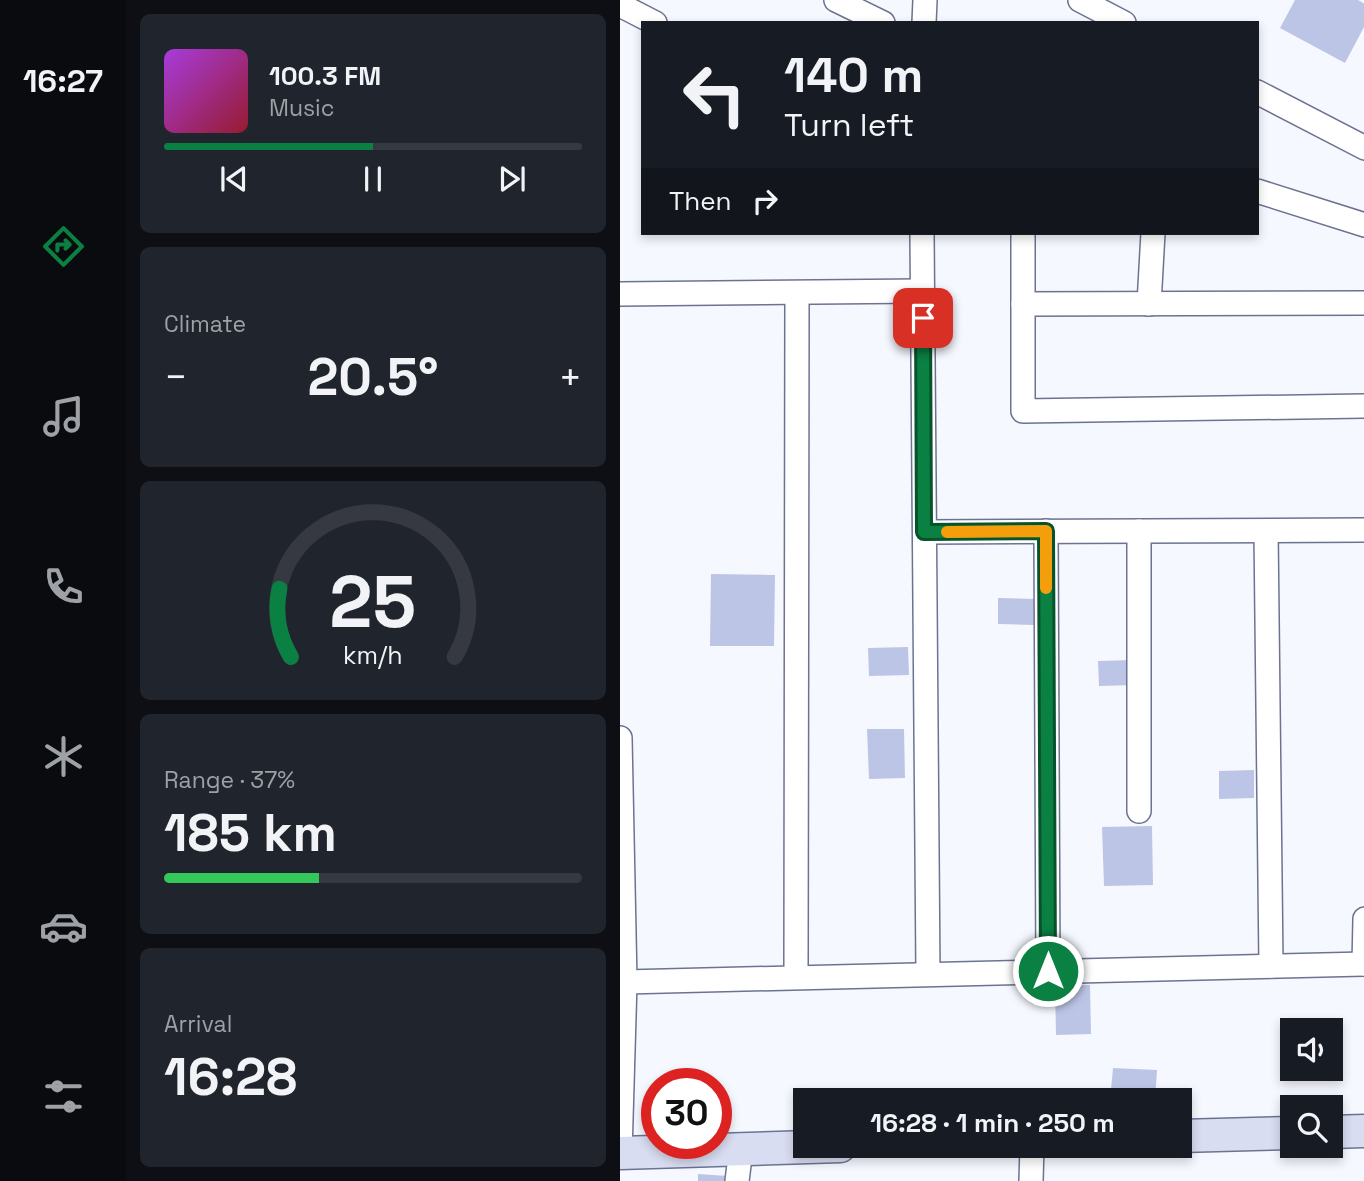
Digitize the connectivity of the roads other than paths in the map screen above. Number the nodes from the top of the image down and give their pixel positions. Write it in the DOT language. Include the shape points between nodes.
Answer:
graph roads {
  1 [pos="836,0"];
  2 [pos="924,0"];
  3 [pos="1080,0"];
  4 [pos="620,5"];
  5 [pos="651,21"];
  6 [pos="879,21"];
  7 [pos="924,21"];
  8 [pos="1120,21"];
  9 [pos="1259,93"];
  10 [pos="1364,148"];
  11 [pos="1259,192"];
  12 [pos="1364,225"];
  13 [pos="922,235"];
  14 [pos="1023,235"];
  15 [pos="1153,235"];
  16 [pos="922,291"];
  17 [pos="797,293"];
  18 [pos="620,295"];
  19 [pos="1364,303"];
  20 [pos="1023,304"];
  21 [pos="1148,304"];
  22 [pos="1364,406"];
  23 [pos="1364,530"];
  24 [pos="1046,531"];
  25 [pos="1139,531"];
  26 [pos="1266,531"];
  27 [pos="924,532"];
  28 [pos="620,738"];
  29 [pos="1139,811"];
  30 [pos="1364,919"];
  31 [pos="1364,964"];
  32 [pos="1271,966"];
  33 [pos="1048,971"];
  34 [pos="928,974"];
  35 [pos="796,977"];
  36 [pos="625,982"];
  37 [pos="1364,1131"];
  38 [pos="1343,1132"];
  39 [pos="1280,1133"];
  40 [pos="1192,1136"];
  41 [pos="793,1147"];
  42 [pos="741,1149"];
  43 [pos="620,1153"];
  44 [pos="1032,1158"];
  45 [pos="737,1181"];
  46 [pos="1031,1181"];
  1 -- 6 [label="street"];
  2 -- 7 [label="street"];
  3 -- 8 [label="street"];
  4 -- 5 [label="street"];
  9 -- 10 [label="street"];
  11 -- 12 [label="street"];
  13 -- 16 [label="street"];
  14 -- 20 [label="street"];
  15 -- 21 [label="street"];
  16 -- 17 [label="street"];
  16 -- 27 [label="street"];
  17 -- 18 [label="street"];
  17 -- 35 [label="street"];
  19 -- 21 [label="street"];
  20 -- 21 [label="street"];
  20 -- 22 [label="street" via="1022,411"];
  23 -- 26 [label="street"];
  24 -- 25 [label="street"];
  24 -- 27 [label="street"];
  24 -- 33 [label="street"];
  25 -- 26 [label="street"];
  25 -- 29 [label="street"];
  26 -- 32 [label="street"];
  27 -- 34 [label="street"];
  28 -- 36 [label="street"];
  30 -- 31 [label="street"];
  31 -- 32 [label="street"];
  32 -- 33 [label="street"];
  33 -- 34 [label="street"];
  34 -- 35 [label="street"];
  35 -- 36 [label="street"];
  36 -- 43 [label="street"];
  37 -- 38 [label="street"];
  39 -- 40 [label="street"];
  41 -- 42 [label="street"];
  42 -- 43 [label="street"];
  42 -- 45 [label="street"];
  44 -- 46 [label="street"];
}
